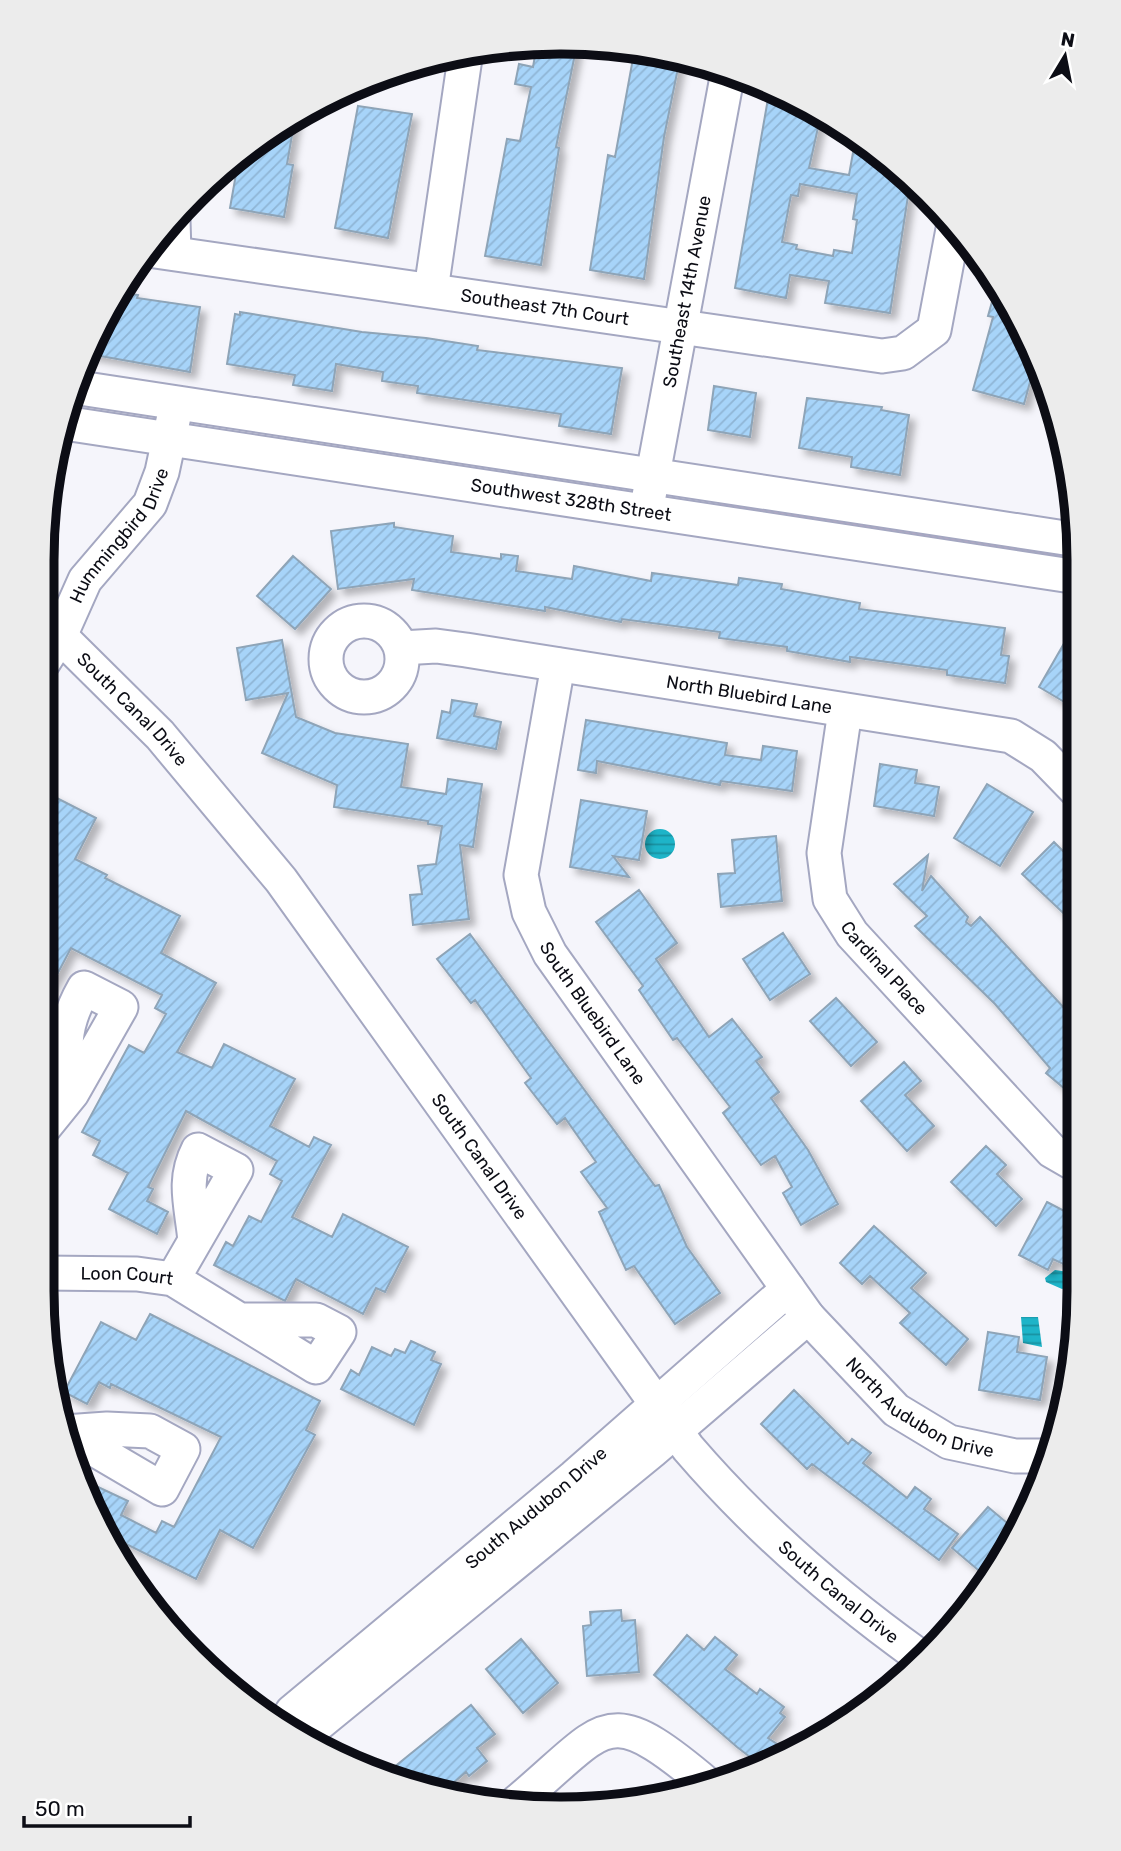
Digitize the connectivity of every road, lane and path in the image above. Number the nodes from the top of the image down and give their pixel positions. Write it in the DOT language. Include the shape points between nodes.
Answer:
graph roads {
  1 [pos="464,64"];
  2 [pos="726,82"];
  3 [pos="951,239"];
  4 [pos="161,252"];
  5 [pos="430,290"];
  6 [pos="683,327"];
  7 [pos="85,389"];
  8 [pos="176,402"];
  9 [pos="74,424"];
  10 [pos="170,439"];
  11 [pos="653,474"];
  12 [pos="647,512"];
  13 [pos="1066,538"];
  14 [pos="1067,575"];
  15 [pos="54,644"];
  16 [pos="401,649"];
  17 [pos="54,652"];
  18 [pos="558,665"];
  19 [pos="845,711"];
  20 [pos="1067,781"];
  21 [pos="72,1093"];
  22 [pos="54,1115"];
  23 [pos="1067,1160"];
  24 [pos="195,1241"];
  25 [pos="54,1277"];
  26 [pos="173,1279"];
  27 [pos="788,1290"];
  28 [pos="808,1317"];
  29 [pos="241,1320"];
  30 [pos="664,1419"];
  31 [pos="1039,1456"];
  32 [pos="914,1652"];
  33 [pos="290,1718"];
  34 [pos="310,1731"];
  35 [pos="698,1777"];
  36 [pos="524,1796"];
  1 -- 5 [label="street"];
  2 -- 6 [label="street, Southeast 14th Avenue"];
  3 -- 6 [label="street, Southeast 7th Court" via="934,330 904,353 882,356"];
  4 -- 5 [label="street, Southeast 7th Court"];
  5 -- 6 [label="street, Southeast 7th Court"];
  6 -- 11 [label="street, Southeast 14th Avenue"];
  7 -- 8 [label="street, Southwest 328th Street"];
  8 -- 10 [label="street, Hummingbird Drive"];
  8 -- 11 [label="street, Southwest 328th Street"];
  9 -- 10 [label="street, Southwest 328th Street"];
  10 -- 12 [label="street, Southwest 328th Street"];
  10 -- 15 [label="street, Hummingbird Drive" via="150,504 85,580"];
  11 -- 12 [label="street, Southeast 14th Avenue"];
  11 -- 13 [label="street, Southwest 328th Street"];
  12 -- 14 [label="street, Southwest 328th Street"];
  16 -- 18 [label="street, North Bluebird Lane" via="436,646"];
  17 -- 30 [label="street, South Canal Drive" via="160,735 281,880"];
  18 -- 19 [label="street, North Bluebird Lane"];
  18 -- 27 [label="street, South Bluebird Lane" via="521,875 528,912 550,954"];
  19 -- 20 [label="street, North Bluebird Lane" via="1011,736 1043,756"];
  19 -- 23 [label="street, Cardinal Place" via="824,853 830,900 852,934 1052,1151"];
  21 -- 22 [label="street"];
  24 -- 26 [label="street"];
  25 -- 26 [label="street, Loon Court" via="137,1273"];
  26 -- 29 [label="street, Loon Court"];
  27 -- 28 [label="street, South Bluebird Lane"];
  27 -- 30 [label="street, South Audubon Drive"];
  28 -- 30 [label="street, South Audubon Drive"];
  28 -- 31 [label="street, North Audubon Drive" via="896,1410 949,1442 1015,1456"];
  30 -- 32 [label="street, South Canal Drive" via="766,1532"];
  30 -- 33 [label="street, South Audubon Drive" via="299,1706"];
  30 -- 34 [label="street, South Audubon Drive"];
  35 -- 36 [label="street" via="645,1737 623,1730 602,1731 583,1742"];
}
